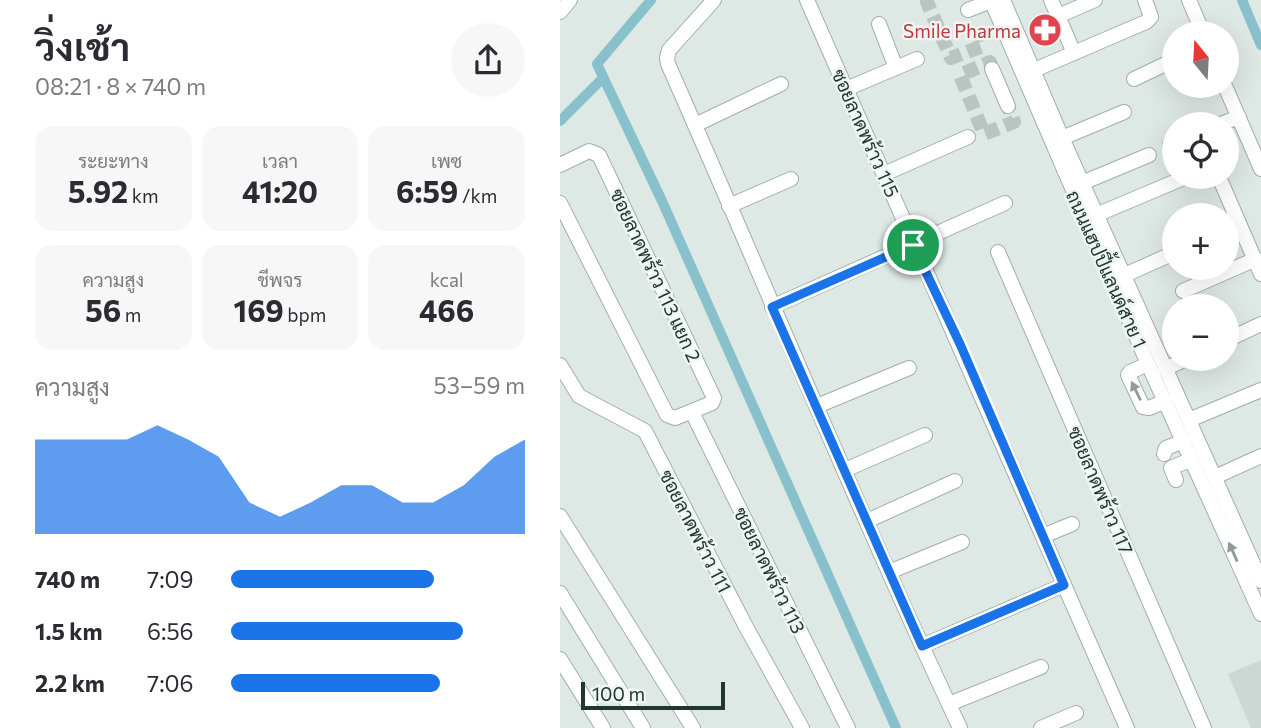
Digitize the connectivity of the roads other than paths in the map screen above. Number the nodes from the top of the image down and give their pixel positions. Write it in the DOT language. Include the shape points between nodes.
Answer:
graph roads {
  1 [pos="714,0"];
  2 [pos="991,0"];
  3 [pos="1003,0"];
  4 [pos="1051,0"];
  5 [pos="1095,0"];
  6 [pos="1144,0"];
  7 [pos="1189,0"];
  8 [pos="811,1"];
  9 [pos="968,10"];
  10 [pos="1058,16"];
  11 [pos="1198,21"];
  12 [pos="879,24"];
  13 [pos="1010,30"];
  14 [pos="1074,53"];
  15 [pos="917,59"];
  16 [pos="1162,66"];
  17 [pos="896,68"];
  18 [pos="992,69"];
  19 [pos="1027,75"];
  20 [pos="1134,79"];
  21 [pos="782,85"];
  22 [pos="846,89"];
  23 [pos="1001,89"];
  24 [pos="1008,106"];
  25 [pos="1124,112"];
  26 [pos="1239,117"];
  27 [pos="695,125"];
  28 [pos="968,137"];
  29 [pos="1062,138"];
  30 [pos="1149,155"];
  31 [pos="566,162"];
  32 [pos="1261,169"];
  33 [pos="884,173"];
  34 [pos="791,179"];
  35 [pos="1082,183"];
  36 [pos="1162,187"];
  37 [pos="1225,189"];
  38 [pos="560,203"];
  39 [pos="1005,203"];
  40 [pos="729,206"];
  41 [pos="1096,215"];
  42 [pos="1241,224"];
  43 [pos="913,245"];
  44 [pos="998,252"];
  45 [pos="1162,258"];
  46 [pos="1256,259"];
  47 [pos="1261,274"];
  48 [pos="1118,278"];
  49 [pos="1183,292"];
  50 [pos="772,307"];
  51 [pos="1261,324"];
  52 [pos="1239,334"];
  53 [pos="1162,363"];
  54 [pos="1148,364"];
  55 [pos="560,365"];
  56 [pos="909,368"];
  57 [pos="1166,371"];
  58 [pos="1261,390"];
  59 [pos="1166,401"];
  60 [pos="817,406"];
  61 [pos="692,412"];
  62 [pos="1189,420"];
  63 [pos="925,435"];
  64 [pos="1184,441"];
  65 [pos="1164,454"];
  66 [pos="1261,456"];
  67 [pos="1192,459"];
  68 [pos="845,470"];
  69 [pos="1215,477"];
  70 [pos="1176,480"];
  71 [pos="955,481"];
  72 [pos="560,516"];
  73 [pos="867,521"];
  74 [pos="1072,524"];
  75 [pos="1043,536"];
  76 [pos="962,542"];
  77 [pos="889,572"];
  78 [pos="1261,581"];
  79 [pos="1064,585"];
  80 [pos="560,593"];
  81 [pos="1261,614"];
  82 [pos="922,646"];
  83 [pos="560,659"];
  84 [pos="1041,667"];
  85 [pos="949,704"];
  86 [pos="1076,713"];
  87 [pos="603,728"];
  88 [pos="643,728"];
  89 [pos="693,728"];
  90 [pos="802,728"];
  91 [pos="848,728"];
  92 [pos="961,728"];
  93 [pos="1041,728"];
  94 [pos="1126,728"];
  95 [pos="1204,728"];
  1 -- 27 [label="street" via="667,58"];
  2 -- 9 [label="street"];
  2 -- 13 [label="street, ถนนแฮปปี้แลนด์สาย 1"];
  3 -- 13 [label="street, ถนนแฮปปี้แลนด์สาย 1"];
  4 -- 10 [label="street"];
  5 -- 10 [label="street"];
  6 -- 14 [label="street" via="1151,17 1146,22"];
  7 -- 11 [label="street"];
  8 -- 22 [label="street, ซอยลาดพร้าว 115"];
  10 -- 14 [label="street"];
  12 -- 17 [label="street"];
  13 -- 19 [label="street, ถนนแฮปปี้แลนด์สาย 1"];
  14 -- 19 [label="street"];
  15 -- 17 [label="street"];
  16 -- 20 [label="street"];
  17 -- 22 [label="street"];
  18 -- 23 [label="street"];
  19 -- 23 [label="street"];
  19 -- 29 [label="street, ถนนแฮปปี้แลนด์สาย 1"];
  19 -- 48 [label="street, ถนนแฮปปี้แลนด์สาย 1"];
  21 -- 27 [label="street"];
  22 -- 33 [label="street, ซอยลาดพร้าว 115"];
  23 -- 24 [label="street"];
  25 -- 29 [label="street"];
  26 -- 32 [label="street"];
  27 -- 40 [label="street"];
  28 -- 33 [label="street"];
  29 -- 35 [label="street, ถนนแฮปปี้แลนด์สาย 1"];
  30 -- 35 [label="street"];
  31 -- 61 [label="street, ซอยลาดพร้าว 113 แยก 2" via="589,151 599,155 713,398 712,403"];
  33 -- 43 [label="street, ซอยลาดพร้าว 115"];
  34 -- 40 [label="street"];
  35 -- 41 [label="street, ถนนแฮปปี้แลนด์สาย 1"];
  36 -- 41 [label="street"];
  37 -- 42 [label="street"];
  38 -- 61 [label="street" via="667,415 675,418"];
  39 -- 43 [label="street"];
  40 -- 50 [label="street"];
  41 -- 48 [label="street, ถนนแฮปปี้แลนด์สาย 1"];
  42 -- 46 [label="street"];
  43 -- 50 [label="street"];
  43 -- 75 [label="street, ซอยลาดพร้าว 115"];
  44 -- 95 [label="street, ซอยลาดพร้าว 117"];
  45 -- 48 [label="street"];
  46 -- 47 [label="street"];
  46 -- 49 [label="street"];
  48 -- 53 [label="street, ถนนแฮปปี้แลนด์สาย 1"];
  48 -- 54 [label="street, ถนนแฮปปี้แลนด์สาย 1"];
  50 -- 60 [label="street"];
  51 -- 52 [label="street"];
  54 -- 59 [label="street, ถนนแฮปปี้แลนด์สาย 1"];
  59 -- 54 [label="street, one-way" via="1143,407 1128,375"];
  55 -- 90 [label="street, ซอยลาดพร้าว 111" via="579,396 645,430"];
  56 -- 60 [label="street"];
  57 -- 62 [label="street, ถนนแฮปปี้แลนด์สาย 1"];
  58 -- 62 [label="street"];
  59 -- 64 [label="street, ถนนแฮปปี้แลนด์สาย 1"];
  60 -- 68 [label="street"];
  61 -- 91 [label="street, ซอยลาดพร้าว 113"];
  62 -- 69 [label="street, ถนนแฮปปี้แลนด์สาย 1"];
  63 -- 68 [label="street"];
  64 -- 65 [label="street" via="1166,448"];
  64 -- 67 [label="street, ถนนแฮปปี้แลนด์สาย 1"];
  66 -- 69 [label="street"];
  67 -- 70 [label="street" via="1171,468"];
  81 -- 67 [label="street, ถนนแฮปปี้แลนด์สาย 1, one-way"];
  68 -- 73 [label="street"];
  69 -- 78 [label="street, ถนนแฮปปี้แลนด์สาย 1"];
  71 -- 73 [label="street"];
  72 -- 89 [label="street"];
  73 -- 77 [label="street"];
  74 -- 75 [label="street"];
  75 -- 79 [label="street, ซอยลาดพร้าว 115"];
  76 -- 77 [label="street"];
  77 -- 82 [label="street"];
  79 -- 82 [label="street"];
  79 -- 94 [label="street, ซอยลาดพร้าว 115"];
  80 -- 88 [label="street"];
  82 -- 85 [label="street"];
  83 -- 87 [label="street"];
  84 -- 85 [label="street"];
  85 -- 92 [label="street"];
  86 -- 93 [label="street"];
}
